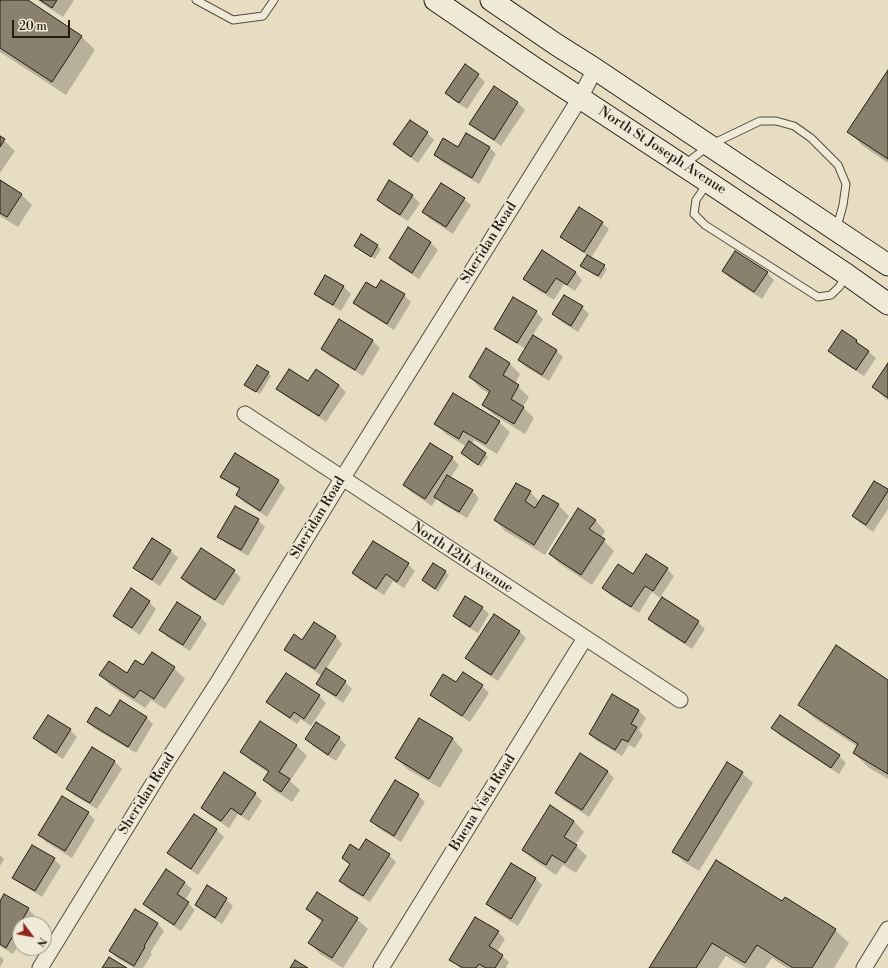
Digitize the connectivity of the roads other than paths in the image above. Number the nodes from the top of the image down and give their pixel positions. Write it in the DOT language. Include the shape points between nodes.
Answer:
graph roads {
  1 [pos="196,0"];
  2 [pos="274,0"];
  3 [pos="435,0"];
  4 [pos="491,0"];
  5 [pos="595,68"];
  6 [pos="580,98"];
  7 [pos="710,145"];
  8 [pos="683,165"];
  9 [pos="708,182"];
  10 [pos="836,230"];
  11 [pos="888,265"];
  12 [pos="846,274"];
  13 [pos="888,304"];
  14 [pos="245,414"];
  15 [pos="342,479"];
  16 [pos="585,638"];
  17 [pos="680,700"];
  18 [pos="888,929"];
  19 [pos="40,968"];
  20 [pos="382,968"];
  21 [pos="864,968"];
  1 -- 2 [label="lane" via="233,20 263,16"];
  3 -- 6 [label="main road, North St Joseph Avenue"];
  4 -- 5 [label="main road" via="557,46"];
  5 -- 6 [label="street, Sheridan Road"];
  5 -- 7 [label="main road"];
  6 -- 8 [label="main road, North St Joseph Avenue"];
  6 -- 15 [label="street, Sheridan Road"];
  7 -- 8 [label="lane"];
  7 -- 10 [label="main road"];
  7 -- 10 [label="lane" via="760,121 776,121 794,126 811,138 838,165 846,184"];
  8 -- 9 [label="main road, North St Joseph Avenue"];
  9 -- 12 [label="main road, North St Joseph Avenue"];
  9 -- 12 [label="lane" via="696,200 694,214 705,224 818,298 831,295 840,286"];
  10 -- 11 [label="main road"];
  12 -- 13 [label="main road, North St Joseph Avenue"];
  14 -- 15 [label="street, North 12th Avenue"];
  15 -- 16 [label="street, North 12th Avenue"];
  15 -- 19 [label="street, Sheridan Road"];
  16 -- 17 [label="street, North 12th Avenue"];
  16 -- 20 [label="street, Buena Vista Road"];
  18 -- 21 [label="street"];
}
